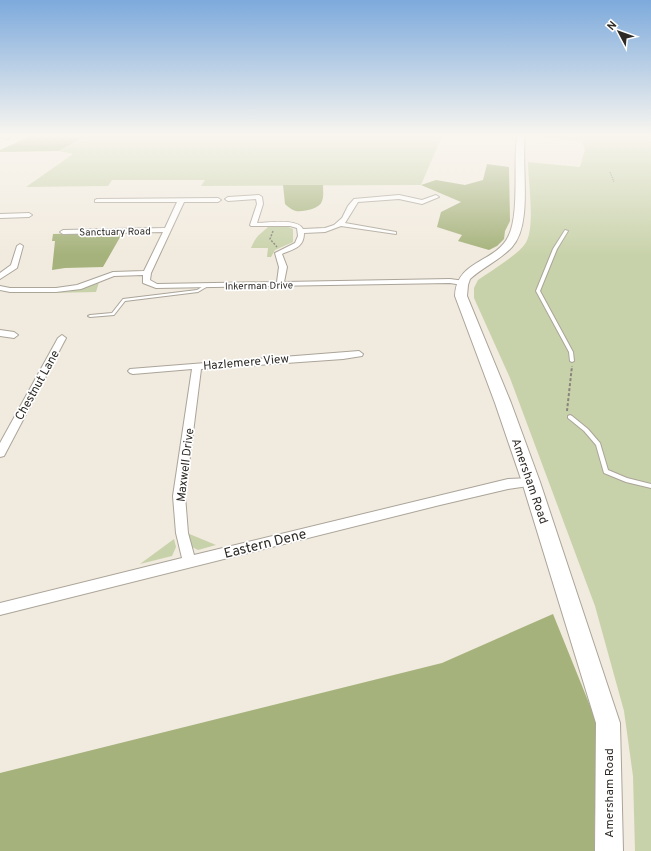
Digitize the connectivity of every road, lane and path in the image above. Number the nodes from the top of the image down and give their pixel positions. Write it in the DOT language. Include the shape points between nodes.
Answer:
graph roads {
  1 [pos="518,176"];
  2 [pos="611,176"];
  3 [pos="614,182"];
  4 [pos="436,197"];
  5 [pos="228,199"];
  6 [pos="218,200"];
  7 [pos="97,201"];
  8 [pos="181,201"];
  9 [pos="28,215"];
  10 [pos="0,216"];
  11 [pos="270,224"];
  12 [pos="341,224"];
  13 [pos="168,230"];
  14 [pos="302,231"];
  15 [pos="566,231"];
  16 [pos="63,232"];
  17 [pos="394,233"];
  18 [pos="20,246"];
  19 [pos="283,250"];
  20 [pos="147,273"];
  21 [pos="0,277"];
  22 [pos="462,283"];
  23 [pos="280,285"];
  24 [pos="206,286"];
  25 [pos="0,288"];
  26 [pos="90,316"];
  27 [pos="0,333"];
  28 [pos="14,335"];
  29 [pos="62,338"];
  30 [pos="359,354"];
  31 [pos="572,361"];
  32 [pos="196,366"];
  33 [pos="133,371"];
  34 [pos="570,417"];
  35 [pos="0,453"];
  36 [pos="531,482"];
  37 [pos="651,486"];
  38 [pos="189,562"];
  39 [pos="0,609"];
  40 [pos="609,851"];
  1 -- 22 [label="main road" via="518,223 513,239 502,252 470,274"];
  2 -- 3 [label="path"];
  4 -- 12 [label="street" via="422,202 399,197 356,200"];
  5 -- 11 [label="street" via="259,194 260,204 252,227"];
  6 -- 8 [label="street"];
  7 -- 8 [label="street"];
  8 -- 13 [label="street"];
  9 -- 10 [label="street"];
  11 -- 14 [label="street" via="295,224"];
  11 -- 19 [label="path" via="273,232 270,239"];
  12 -- 14 [label="street" via="319,231"];
  12 -- 17 [label="street"];
  13 -- 16 [label="street, Sanctuary Road"];
  13 -- 20 [label="street"];
  14 -- 19 [label="street" via="297,246"];
  15 -- 31 [label="lane" via="555,249 538,291 571,352"];
  18 -- 21 [label="street" via="14,266"];
  19 -- 23 [label="street" via="278,253 283,267"];
  20 -- 24 [label="street, Inkerman Drive" via="146,281 156,286"];
  20 -- 25 [label="street" via="113,274 78,287 56,290"];
  22 -- 23 [label="street, Inkerman Drive" via="450,281"];
  22 -- 36 [label="main road, Amersham Road" via="461,296"];
  23 -- 24 [label="street, Inkerman Drive"];
  24 -- 26 [label="lane" via="198,291 124,300 113,314"];
  27 -- 28 [label="street"];
  29 -- 35 [label="street, Chestnut Lane"];
  30 -- 32 [label="street, Hazlemere View"];
  31 -- 34 [label="path" via="567,411"];
  32 -- 33 [label="street, Hazlemere View"];
  32 -- 38 [label="street, Maxwell Drive" via="179,496 182,533"];
  34 -- 37 [label="lane" via="598,444 606,471 626,480"];
  36 -- 38 [label="street, Eastern Dene" via="508,484"];
  36 -- 40 [label="main road, Amersham Road" via="608,723"];
  38 -- 39 [label="street, Eastern Dene"];
}
